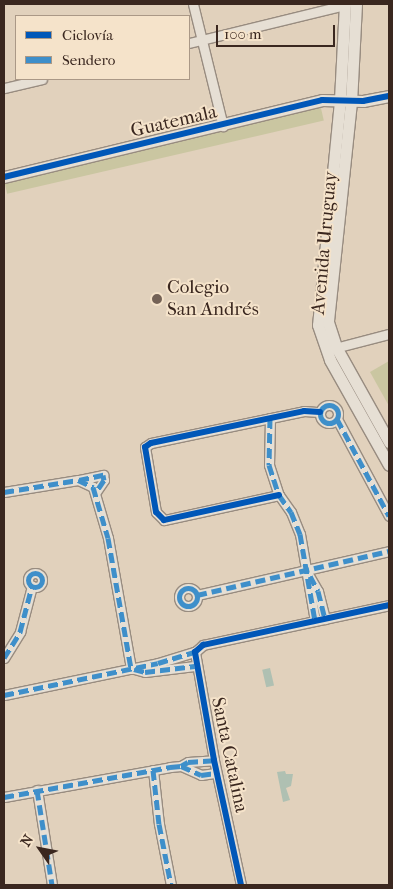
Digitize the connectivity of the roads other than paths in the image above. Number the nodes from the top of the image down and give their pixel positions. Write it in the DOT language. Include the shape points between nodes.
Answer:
graph roads {
  1 [pos="193,4"];
  2 [pos="348,4"];
  3 [pos="202,40"];
  4 [pos="190,43"];
  5 [pos="38,80"];
  6 [pos="4,88"];
  7 [pos="389,96"];
  8 [pos="345,101"];
  9 [pos="222,126"];
  10 [pos="4,177"];
  11 [pos="389,334"];
  12 [pos="331,349"];
  13 [pos="320,412"];
  14 [pos="270,418"];
  15 [pos="337,418"];
  16 [pos="389,442"];
  17 [pos="389,465"];
  18 [pos="78,480"];
  19 [pos="4,492"];
  20 [pos="96,492"];
  21 [pos="279,494"];
  22 [pos="389,516"];
  23 [pos="389,552"];
  24 [pos="307,571"];
  25 [pos="32,586"];
  26 [pos="197,595"];
  27 [pos="389,605"];
  28 [pos="325,619"];
  29 [pos="315,621"];
  30 [pos="195,652"];
  31 [pos="4,658"];
  32 [pos="195,666"];
  33 [pos="131,669"];
  34 [pos="4,694"];
  35 [pos="214,760"];
  36 [pos="180,766"];
  37 [pos="153,770"];
  38 [pos="216,773"];
  39 [pos="37,790"];
  40 [pos="4,797"];
  41 [pos="52,885"];
  42 [pos="171,885"];
  43 [pos="242,885"];
  1 -- 3 [label="street"];
  2 -- 3 [label="street"];
  2 -- 8 [label="main road, Avenida Uruguay"];
  3 -- 4 [label="street"];
  3 -- 9 [label="street"];
  5 -- 6 [label="street"];
  7 -- 8 [label="main road, Guatemala"];
  8 -- 9 [label="main road, Guatemala" via="322,100"];
  8 -- 12 [label="main road, Avenida Uruguay" via="318,313 319,334"];
  9 -- 10 [label="main road, Guatemala"];
  11 -- 12 [label="street"];
  12 -- 16 [label="main road, Avenida Uruguay"];
  12 -- 17 [label="main road, Avenida Uruguay"];
  13 -- 14 [label="street" via="304,411"];
  13 -- 15 [label="street" via="326,422"];
  13 -- 15 [label="street" via="323,407 331,405 338,410"];
  14 -- 21 [label="street" via="268,456"];
  14 -- 21 [label="street" via="151,443 145,447 144,454 156,512 164,520"];
  15 -- 22 [label="street"];
  18 -- 19 [label="street"];
  18 -- 20 [label="street" via="90,483"];
  18 -- 20 [label="street" via="102,475 104,480"];
  20 -- 33 [label="street" via="108,538"];
  21 -- 24 [label="street" via="296,521"];
  23 -- 24 [label="street"];
  24 -- 26 [label="street"];
  24 -- 28 [label="street" via="318,591"];
  24 -- 29 [label="street"];
  25 -- 31 [label="street" via="20,632"];
  27 -- 28 [label="street"];
  28 -- 29 [label="street"];
  29 -- 30 [label="street" via="203,645"];
  30 -- 32 [label="street, Santa Catalina"];
  30 -- 33 [label="street"];
  32 -- 33 [label="street" via="146,672"];
  32 -- 35 [label="street, Santa Catalina"];
  33 -- 34 [label="street"];
  35 -- 36 [label="street" via="188,762"];
  35 -- 38 [label="street, Santa Catalina"];
  36 -- 37 [label="street"];
  36 -- 38 [label="street" via="201,775"];
  37 -- 39 [label="street"];
  37 -- 42 [label="street" via="158,824"];
  38 -- 43 [label="street, Santa Catalina"];
  39 -- 40 [label="street"];
  39 -- 41 [label="street"];
}
